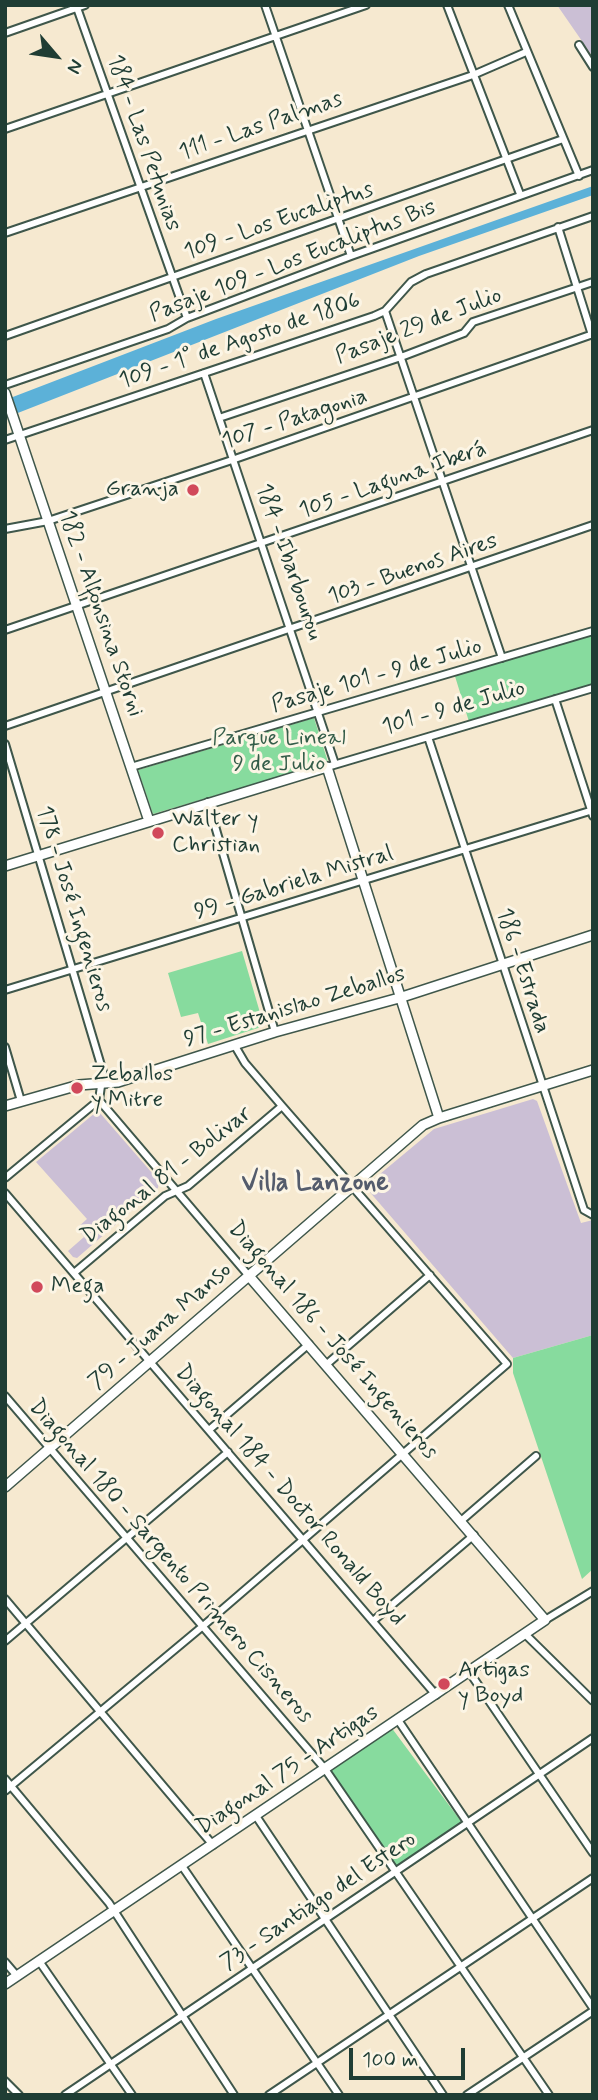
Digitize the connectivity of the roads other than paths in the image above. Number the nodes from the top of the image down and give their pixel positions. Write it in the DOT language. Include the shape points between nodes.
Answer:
graph roads {
  1 [pos="85,5"];
  2 [pos="265,5"];
  3 [pos="366,5"];
  4 [pos="447,5"];
  5 [pos="508,5"];
  6 [pos="76,7"];
  7 [pos="5,33"];
  8 [pos="276,38"];
  9 [pos="579,46"];
  10 [pos="526,52"];
  11 [pos="593,67"];
  12 [pos="473,75"];
  13 [pos="107,96"];
  14 [pos="307,128"];
  15 [pos="5,130"];
  16 [pos="563,139"];
  17 [pos="507,160"];
  18 [pos="593,170"];
  19 [pos="579,176"];
  20 [pos="140,188"];
  21 [pos="520,194"];
  22 [pos="593,216"];
  23 [pos="338,219"];
  24 [pos="558,227"];
  25 [pos="5,233"];
  26 [pos="351,256"];
  27 [pos="172,278"];
  28 [pos="593,282"];
  29 [pos="577,288"];
  30 [pos="385,311"];
  31 [pos="187,318"];
  32 [pos="593,335"];
  33 [pos="5,336"];
  34 [pos="401,357"];
  35 [pos="204,373"];
  36 [pos="5,385"];
  37 [pos="6,394"];
  38 [pos="415,399"];
  39 [pos="219,418"];
  40 [pos="593,430"];
  41 [pos="19,435"];
  42 [pos="5,440"];
  43 [pos="232,460"];
  44 [pos="442,483"];
  45 [pos="48,521"];
  46 [pos="593,525"];
  47 [pos="5,529"];
  48 [pos="261,545"];
  49 [pos="471,568"];
  50 [pos="78,606"];
  51 [pos="5,630"];
  52 [pos="291,630"];
  53 [pos="593,631"];
  54 [pos="502,658"];
  55 [pos="593,688"];
  56 [pos="108,692"];
  57 [pos="555,699"];
  58 [pos="318,713"];
  59 [pos="5,726"];
  60 [pos="428,737"];
  61 [pos="5,744"];
  62 [pos="331,765"];
  63 [pos="131,767"];
  64 [pos="208,803"];
  65 [pos="592,812"];
  66 [pos="149,821"];
  67 [pos="464,852"];
  68 [pos="39,856"];
  69 [pos="5,866"];
  70 [pos="362,883"];
  71 [pos="242,918"];
  72 [pos="593,935"];
  73 [pos="501,965"];
  74 [pos="72,969"];
  75 [pos="5,990"];
  76 [pos="399,998"];
  77 [pos="275,1032"];
  78 [pos="235,1046"];
  79 [pos="5,1047"];
  80 [pos="593,1070"];
  81 [pos="103,1084"];
  82 [pos="542,1087"];
  83 [pos="99,1100"];
  84 [pos="21,1101"];
  85 [pos="5,1106"];
  86 [pos="282,1107"];
  87 [pos="439,1118"];
  88 [pos="5,1178"];
  89 [pos="353,1187"];
  90 [pos="177,1191"];
  91 [pos="5,1193"];
  92 [pos="590,1215"];
  93 [pos="74,1273"];
  94 [pos="430,1275"];
  95 [pos="249,1276"];
  96 [pos="309,1344"];
  97 [pos="150,1362"];
  98 [pos="327,1364"];
  99 [pos="5,1396"];
  100 [pos="209,1430"];
  101 [pos="50,1448"];
  102 [pos="228,1452"];
  103 [pos="405,1453"];
  104 [pos="536,1456"];
  105 [pos="5,1487"];
  106 [pos="462,1520"];
  107 [pos="474,1535"];
  108 [pos="127,1537"];
  109 [pos="303,1540"];
  110 [pos="593,1591"];
  111 [pos="5,1599"];
  112 [pos="545,1620"];
  113 [pos="373,1621"];
  114 [pos="26,1624"];
  115 [pos="203,1626"];
  116 [pos="526,1635"];
  117 [pos="5,1641"];
  118 [pos="470,1673"];
  119 [pos="436,1695"];
  120 [pos="593,1701"];
  121 [pos="101,1712"];
  122 [pos="398,1720"];
  123 [pos="593,1738"];
  124 [pos="325,1769"];
  125 [pos="542,1774"];
  126 [pos="5,1779"];
  127 [pos="8,1789"];
  128 [pos="256,1816"];
  129 [pos="469,1823"];
  130 [pos="213,1844"];
  131 [pos="593,1853"];
  132 [pos="182,1866"];
  133 [pos="397,1872"];
  134 [pos="593,1878"];
  135 [pos="114,1910"];
  136 [pos="324,1919"];
  137 [pos="533,1919"];
  138 [pos="39,1961"];
  139 [pos="5,1962"];
  140 [pos="462,1966"];
  141 [pos="252,1968"];
  142 [pos="17,1976"];
  143 [pos="5,1984"];
  144 [pos="593,2010"];
  145 [pos="182,2014"];
  146 [pos="389,2015"];
  147 [pos="524,2058"];
  148 [pos="317,2062"];
  149 [pos="110,2063"];
  150 [pos="5,2081"];
  151 [pos="19,2095"];
  152 [pos="65,2095"];
  153 [pos="132,2095"];
  154 [pos="234,2095"];
  155 [pos="269,2095"];
  156 [pos="339,2095"];
  157 [pos="443,2095"];
  158 [pos="467,2095"];
  159 [pos="548,2095"];
  1 -- 6 [label="street"];
  2 -- 8 [label="street"];
  3 -- 8 [label="street"];
  4 -- 12 [label="street"];
  5 -- 10 [label="street"];
  6 -- 7 [label="street"];
  6 -- 13 [label="street, 184 - Las Petunias"];
  8 -- 13 [label="street"];
  8 -- 14 [label="street"];
  9 -- 11 [label="street"];
  10 -- 12 [label="street, 111 - Las Palmas"];
  10 -- 16 [label="street"];
  12 -- 14 [label="street, 111 - Las Palmas"];
  12 -- 17 [label="street"];
  13 -- 15 [label="street"];
  13 -- 20 [label="street, 184 - Las Petunias"];
  14 -- 20 [label="street, 111 - Las Palmas"];
  14 -- 23 [label="street"];
  16 -- 17 [label="street, 109 - Los Eucaliptus"];
  16 -- 19 [label="street"];
  17 -- 21 [label="street"];
  17 -- 23 [label="street, 109 - Los Eucaliptus"];
  18 -- 19 [label="street, Pasaje 109 - Los Eucaliptus Bis"];
  19 -- 21 [label="street, Pasaje 109 - Los Eucaliptus Bis"];
  20 -- 25 [label="street, 111 - Las Palmas"];
  20 -- 27 [label="street, 184 - Las Petunias"];
  21 -- 26 [label="street, Pasaje 109 - Los Eucaliptus Bis"];
  22 -- 24 [label="street, 109 - 1° de Agosto de 1806"];
  23 -- 26 [label="street"];
  23 -- 27 [label="street, 109 - Los Eucaliptus"];
  24 -- 29 [label="street"];
  24 -- 30 [label="street, 109 - 1° de Agosto de 1806" via="426,274 411,282"];
  26 -- 31 [label="street, Pasaje 109 - Los Eucaliptus Bis"];
  27 -- 31 [label="street, 184 - Las Petunias"];
  27 -- 33 [label="street, 109 - Los Eucaliptus"];
  28 -- 29 [label="street, Pasaje 29 de Julio"];
  29 -- 32 [label="street"];
  29 -- 34 [label="street, Pasaje 29 de Julio" via="473,322 464,333"];
  30 -- 34 [label="street"];
  30 -- 35 [label="street, 109 - 1° de Agosto de 1806"];
  31 -- 36 [label="street, Pasaje 109 - Los Eucaliptus Bis"];
  32 -- 38 [label="street, 107 - Patagonia"];
  34 -- 38 [label="street"];
  34 -- 39 [label="street, Pasaje 29 de Julio"];
  35 -- 39 [label="street, 184 - Ibarbourou"];
  35 -- 41 [label="street, 109 - 1° de Agosto de 1806"];
  37 -- 41 [label="street, 182 - Alfonsina Storni"];
  38 -- 43 [label="street, 107 - Patagonia"];
  38 -- 44 [label="street"];
  39 -- 43 [label="street, 184 - Ibarbourou"];
  40 -- 44 [label="street, 105 - Laguna Iberá"];
  41 -- 42 [label="street, 109 - 1° de Agosto de 1806"];
  41 -- 45 [label="street, 182 - Alfonsina Storni"];
  43 -- 45 [label="street, 107 - Patagonia"];
  43 -- 48 [label="street, 184 - Ibarbourou"];
  44 -- 48 [label="street, 105 - Laguna Iberá"];
  44 -- 49 [label="street"];
  45 -- 47 [label="street, 107 - Patagonia"];
  45 -- 50 [label="street, 182 - Alfonsina Storni"];
  46 -- 49 [label="street, 103 - Buenos Aires"];
  48 -- 50 [label="street, 105 - Laguna Iberá"];
  48 -- 52 [label="street, 184 - Ibarbourou"];
  49 -- 52 [label="street, 103 - Buenos Aires"];
  49 -- 54 [label="street"];
  50 -- 51 [label="street, 105 - Laguna Iberá"];
  50 -- 56 [label="street, 182 - Alfonsina Storni"];
  52 -- 56 [label="street, 103 - Buenos Aires"];
  52 -- 58 [label="street, 184 - Ibarbourou"];
  53 -- 54 [label="street, Pasaje 101 - 9 de Julio"];
  54 -- 58 [label="street, Pasaje 101 - 9 de Julio"];
  55 -- 57 [label="street, 101 - 9 de Julio"];
  56 -- 59 [label="street, 103 - Buenos Aires"];
  56 -- 63 [label="street, 182 - Alfonsina Storni"];
  57 -- 60 [label="street, 101 - 9 de Julio"];
  57 -- 65 [label="street"];
  58 -- 62 [label="street, 184 - Ibarbourou"];
  58 -- 63 [label="street, Pasaje 101 - 9 de Julio"];
  60 -- 62 [label="street, 101 - 9 de Julio"];
  60 -- 67 [label="street, 186 - Estrada"];
  61 -- 68 [label="street, 178 - José Ingenieros"];
  62 -- 64 [label="street, 101 - 9 de Julio"];
  62 -- 70 [label="street, 184 - Ibarbourou"];
  63 -- 66 [label="street, 182 - Alfonsina Storni"];
  64 -- 66 [label="street, 101 - 9 de Julio"];
  64 -- 71 [label="street"];
  65 -- 67 [label="street, 99 - Gabriela Mistral"];
  66 -- 68 [label="street, 101 - 9 de Julio"];
  67 -- 70 [label="street, 99 - Gabriela Mistral"];
  67 -- 73 [label="street, 186 - Estrada"];
  68 -- 69 [label="street, 101 - 9 de Julio"];
  68 -- 74 [label="street, 178 - José Ingenieros"];
  70 -- 71 [label="street, 99 - Gabriela Mistral"];
  70 -- 76 [label="street, 184 - Ibarbourou"];
  71 -- 74 [label="street, 99 - Gabriela Mistral"];
  71 -- 77 [label="street"];
  72 -- 73 [label="street, 97 - Estanislao Zeballos"];
  73 -- 76 [label="street, 97 - Estanislao Zeballos"];
  73 -- 82 [label="street, 186 - Estrada"];
  74 -- 75 [label="street, 99 - Gabriela Mistral"];
  74 -- 81 [label="street, 178 - José Ingenieros"];
  76 -- 77 [label="street, 97 - Estanislao Zeballos"];
  76 -- 87 [label="street, 184 - Ibarbourou"];
  77 -- 78 [label="street, 97 - Estanislao Zeballos"];
  78 -- 81 [label="street, 97 - Estanislao Zeballos"];
  78 -- 86 [label="street"];
  79 -- 84 [label="street"];
  80 -- 82 [label="street, 79 - Juana Manso"];
  81 -- 83 [label="street"];
  81 -- 84 [label="street, 97 - Estanislao Zeballos" via="79,1084"];
  82 -- 87 [label="street, 79 - Juana Manso"];
  82 -- 92 [label="street, 186 - Estrada"];
  83 -- 88 [label="street"];
  83 -- 90 [label="street, Diagonal 186 - José Ingenieros"];
  84 -- 85 [label="street, 97 - Estanislao Zeballos"];
  86 -- 89 [label="street"];
  86 -- 90 [label="street, Diagonal 81 - Bolivar"];
  87 -- 89 [label="street, 79 - Juana Manso" via="423,1125"];
  89 -- 94 [label="street"];
  89 -- 95 [label="street, 79 - Juana Manso"];
  90 -- 93 [label="street, Diagonal 81 - Bolivar" via="165,1196"];
  90 -- 95 [label="street, Diagonal 186 - José Ingenieros"];
  91 -- 93 [label="street, Diagonal 184 - Doctor Ronald Boyd"];
  93 -- 97 [label="street, Diagonal 184 - Doctor Ronald Boyd"];
  94 -- 98 [label="street"];
  94 -- 103 [label="street" via="507,1364"];
  95 -- 96 [label="street, Diagonal 186 - José Ingenieros"];
  95 -- 97 [label="street, 79 - Juana Manso"];
  96 -- 98 [label="street, Diagonal 186 - José Ingenieros"];
  96 -- 100 [label="street"];
  97 -- 100 [label="street, Diagonal 184 - Doctor Ronald Boyd"];
  97 -- 101 [label="street, 79 - Juana Manso"];
  98 -- 103 [label="street, Diagonal 186 - José Ingenieros"];
  99 -- 101 [label="street, Diagonal 180 - Sargento Primero Cisneros"];
  100 -- 102 [label="street, Diagonal 184 - Doctor Ronald Boyd"];
  101 -- 105 [label="street, 79 - Juana Manso"];
  101 -- 108 [label="street, Diagonal 180 - Sargento Primero Cisneros"];
  102 -- 108 [label="street"];
  102 -- 109 [label="street, Diagonal 184 - Doctor Ronald Boyd"];
  103 -- 106 [label="street, Diagonal 186 - José Ingenieros"];
  103 -- 109 [label="street"];
  104 -- 106 [label="street"];
  106 -- 107 [label="street, Diagonal 186 - José Ingenieros"];
  107 -- 112 [label="street, Diagonal 186 - José Ingenieros"];
  107 -- 113 [label="street"];
  108 -- 114 [label="street"];
  108 -- 115 [label="street, Diagonal 180 - Sargento Primero Cisneros"];
  109 -- 113 [label="street, Diagonal 184 - Doctor Ronald Boyd"];
  109 -- 115 [label="street"];
  110 -- 112 [label="street, Diagonal 75 - Artigas"];
  111 -- 114 [label="street"];
  112 -- 116 [label="street, Diagonal 75 - Artigas"];
  113 -- 119 [label="street, Diagonal 184 - Doctor Ronald Boyd"];
  114 -- 117 [label="street"];
  114 -- 121 [label="street"];
  115 -- 121 [label="street"];
  115 -- 124 [label="street, Diagonal 180 - Sargento Primero Cisneros"];
  116 -- 118 [label="street, Diagonal 75 - Artigas"];
  116 -- 120 [label="street"];
  118 -- 119 [label="street, Diagonal 75 - Artigas"];
  118 -- 125 [label="street"];
  119 -- 122 [label="street, Diagonal 75 - Artigas"];
  121 -- 127 [label="street"];
  121 -- 130 [label="street"];
  122 -- 124 [label="street, Diagonal 75 - Artigas"];
  122 -- 129 [label="street"];
  123 -- 125 [label="street, 73 - Santiago del Estero"];
  124 -- 128 [label="street, Diagonal 75 - Artigas"];
  124 -- 133 [label="street, Diagonal 180 - Sargento Primero Cisneros"];
  125 -- 129 [label="street, 73 - Santiago del Estero"];
  125 -- 131 [label="street"];
  126 -- 127 [label="street"];
  127 -- 135 [label="street"];
  128 -- 130 [label="street, Diagonal 75 - Artigas"];
  128 -- 136 [label="street"];
  129 -- 133 [label="street, 73 - Santiago del Estero"];
  129 -- 137 [label="street"];
  130 -- 132 [label="street, Diagonal 75 - Artigas"];
  132 -- 135 [label="street, Diagonal 75 - Artigas"];
  132 -- 141 [label="street"];
  133 -- 136 [label="street, 73 - Santiago del Estero"];
  133 -- 140 [label="street, Diagonal 180 - Sargento Primero Cisneros"];
  134 -- 137 [label="street"];
  135 -- 138 [label="street, Diagonal 75 - Artigas"];
  135 -- 145 [label="street"];
  136 -- 141 [label="street, 73 - Santiago del Estero"];
  136 -- 146 [label="street"];
  137 -- 140 [label="street"];
  137 -- 144 [label="street"];
  138 -- 142 [label="street, Diagonal 75 - Artigas"];
  138 -- 149 [label="street"];
  139 -- 142 [label="street"];
  140 -- 146 [label="street"];
  140 -- 147 [label="street, Diagonal 180 - Sargento Primero Cisneros"];
  141 -- 145 [label="street, 73 - Santiago del Estero"];
  141 -- 148 [label="street"];
  142 -- 143 [label="street, Diagonal 75 - Artigas"];
  144 -- 147 [label="street"];
  145 -- 149 [label="street, 73 - Santiago del Estero"];
  145 -- 154 [label="street"];
  146 -- 148 [label="street"];
  146 -- 157 [label="street"];
  147 -- 158 [label="street"];
  147 -- 159 [label="street, Diagonal 180 - Sargento Primero Cisneros"];
  148 -- 155 [label="street"];
  148 -- 156 [label="street"];
  149 -- 152 [label="street, 73 - Santiago del Estero"];
  149 -- 153 [label="street"];
  150 -- 151 [label="street"];
}
